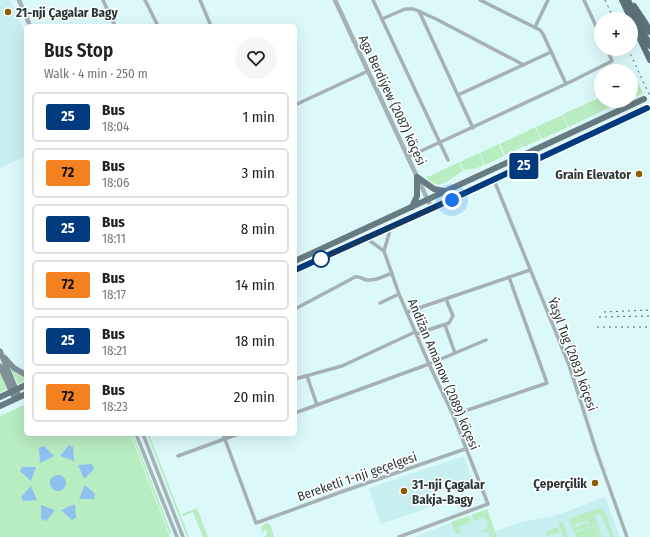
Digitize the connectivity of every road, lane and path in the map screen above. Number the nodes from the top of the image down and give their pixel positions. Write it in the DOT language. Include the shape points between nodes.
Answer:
graph roads {
  1 [pos="19,0"];
  2 [pos="103,0"];
  3 [pos="145,0"];
  4 [pos="200,0"];
  5 [pos="335,0"];
  6 [pos="373,0"];
  7 [pos="480,0"];
  8 [pos="548,0"];
  9 [pos="584,0"];
  10 [pos="622,0"];
  11 [pos="629,0"];
  12 [pos="419,11"];
  13 [pos="627,12"];
  14 [pos="382,19"];
  15 [pos="594,22"];
  16 [pos="29,24"];
  17 [pos="114,24"];
  18 [pos="157,24"];
  19 [pos="209,24"];
  20 [pos="535,27"];
  21 [pos="650,32"];
  22 [pos="638,35"];
  23 [pos="650,46"];
  24 [pos="551,52"];
  25 [pos="610,56"];
  26 [pos="650,60"];
  27 [pos="524,65"];
  28 [pos="368,72"];
  29 [pos="566,84"];
  30 [pos="458,95"];
  31 [pos="644,99"];
  32 [pos="297,104"];
  33 [pos="647,108"];
  34 [pos="472,128"];
  35 [pos="440,143"];
  36 [pos="408,157"];
  37 [pos="448,160"];
  38 [pos="417,177"];
  39 [pos="494,180"];
  40 [pos="446,191"];
  41 [pos="428,200"];
  42 [pos="412,207"];
  43 [pos="432,209"];
  44 [pos="391,227"];
  45 [pos="366,238"];
  46 [pos="384,251"];
  47 [pos="297,260"];
  48 [pos="297,269"];
  49 [pos="530,270"];
  50 [pos="392,273"];
  51 [pos="509,277"];
  52 [pos="399,294"];
  53 [pos="446,299"];
  54 [pos="380,302"];
  55 [pos="297,308"];
  56 [pos="407,312"];
  57 [pos="445,325"];
  58 [pos="416,333"];
  59 [pos="486,340"];
  60 [pos="1,353"];
  61 [pos="455,353"];
  62 [pos="429,364"];
  63 [pos="0,366"];
  64 [pos="24,374"];
  65 [pos="307,376"];
  66 [pos="297,378"];
  67 [pos="24,386"];
  68 [pos="14,391"];
  69 [pos="24,395"];
  70 [pos="0,397"];
  71 [pos="17,398"];
  72 [pos="317,405"];
  73 [pos="0,406"];
  74 [pos="297,412"];
  75 [pos="452,415"];
  76 [pos="137,436"];
  77 [pos="144,436"];
  78 [pos="223,436"];
  79 [pos="232,436"];
  80 [pos="224,439"];
  81 [pos="465,449"];
  82 [pos="178,456"];
  83 [pos="177,537"];
  84 [pos="183,537"];
  85 [pos="399,537"];
  86 [pos="627,537"];
  1 -- 16 [label="street"];
  2 -- 17 [label="street"];
  3 -- 18 [label="street"];
  4 -- 19 [label="street"];
  5 -- 28 [label="street, Aga Berdiýew (2087) köçesi"];
  6 -- 14 [label="street"];
  7 -- 20 [label="street"];
  8 -- 20 [label="street"];
  9 -- 15 [label="street"];
  10 -- 13 [label="highway"];
  11 -- 21 [label="highway"];
  11 -- 23 [label="highway"];
  12 -- 14 [label="street" via="407,8"];
  12 -- 27 [label="street"];
  12 -- 30 [label="street"];
  14 -- 35 [label="street"];
  20 -- 24 [label="street" via="543,34"];
  22 -- 26 [label="highway"];
  24 -- 27 [label="street"];
  24 -- 29 [label="street"];
  25 -- 29 [label="street" via="612,61"];
  27 -- 30 [label="street"];
  28 -- 32 [label="street"];
  28 -- 36 [label="street, Aga Berdiýew (2087) köçesi"];
  29 -- 34 [label="street"];
  30 -- 34 [label="street"];
  31 -- 40 [label="main road"];
  33 -- 39 [label="main road"];
  34 -- 35 [label="street"];
  35 -- 36 [label="street"];
  35 -- 37 [label="street"];
  36 -- 38 [label="street, Aga Berdiýew (2087) köçesi"];
  38 -- 40 [label="main road" via="437,191"];
  38 -- 41 [label="street, Aga Berdiýew (2087) köçesi"];
  38 -- 42 [label="main road" via="417,196"];
  39 -- 43 [label="main road"];
  39 -- 49 [label="street, Ýaşyl Tug (2083) köçesi"];
  40 -- 41 [label="main road"];
  41 -- 42 [label="main road"];
  41 -- 43 [label="street, Aga Berdiýew (2087) köçesi"];
  42 -- 47 [label="main road"];
  43 -- 44 [label="main road"];
  44 -- 45 [label="main road"];
  44 -- 46 [label="street"];
  45 -- 46 [label="street"];
  45 -- 48 [label="main road"];
  46 -- 50 [label="street, Andižan Amanow (2089) köçesi"];
  49 -- 51 [label="street"];
  49 -- 86 [label="street, Ýaşyl Tug (2083) köçesi" via="569,365"];
  50 -- 52 [label="street, Andižan Amanow (2089) köçesi"];
  50 -- 55 [label="street" via="375,280 355,278"];
  51 -- 53 [label="street"];
  51 -- 75 [label="street" via="547,383"];
  52 -- 54 [label="street"];
  52 -- 56 [label="street, Andižan Amanow (2089) köçesi"];
  53 -- 56 [label="street"];
  53 -- 57 [label="street" via="453,319"];
  56 -- 58 [label="street, Andižan Amanow (2089) köçesi"];
  57 -- 58 [label="street"];
  57 -- 61 [label="street"];
  58 -- 62 [label="street, Andižan Amanow (2089) köçesi"];
  58 -- 65 [label="street" via="342,366"];
  59 -- 61 [label="street"];
  60 -- 64 [label="main road" via="14,368"];
  60 -- 68 [label="main road"];
  61 -- 62 [label="street"];
  62 -- 72 [label="street"];
  62 -- 75 [label="street, Andižan Amanow (2089) köçesi"];
  63 -- 68 [label="main road"];
  65 -- 66 [label="street"];
  65 -- 72 [label="street"];
  67 -- 68 [label="main road"];
  68 -- 70 [label="main road"];
  68 -- 71 [label="main road"];
  69 -- 71 [label="main road"];
  71 -- 73 [label="main road"];
  72 -- 74 [label="street"];
  75 -- 81 [label="street, Andižan Amanow (2089) köçesi"];
  76 -- 83 [label="street"];
  77 -- 84 [label="street"];
  78 -- 80 [label="street"];
  79 -- 80 [label="street"];
  80 -- 81 [label="street, Bereketli 1-nji geçelgesi" via="256,523"];
  80 -- 82 [label="street"];
  81 -- 85 [label="street, Andižan Amanow (2089) köçesi" via="488,504"];
}
